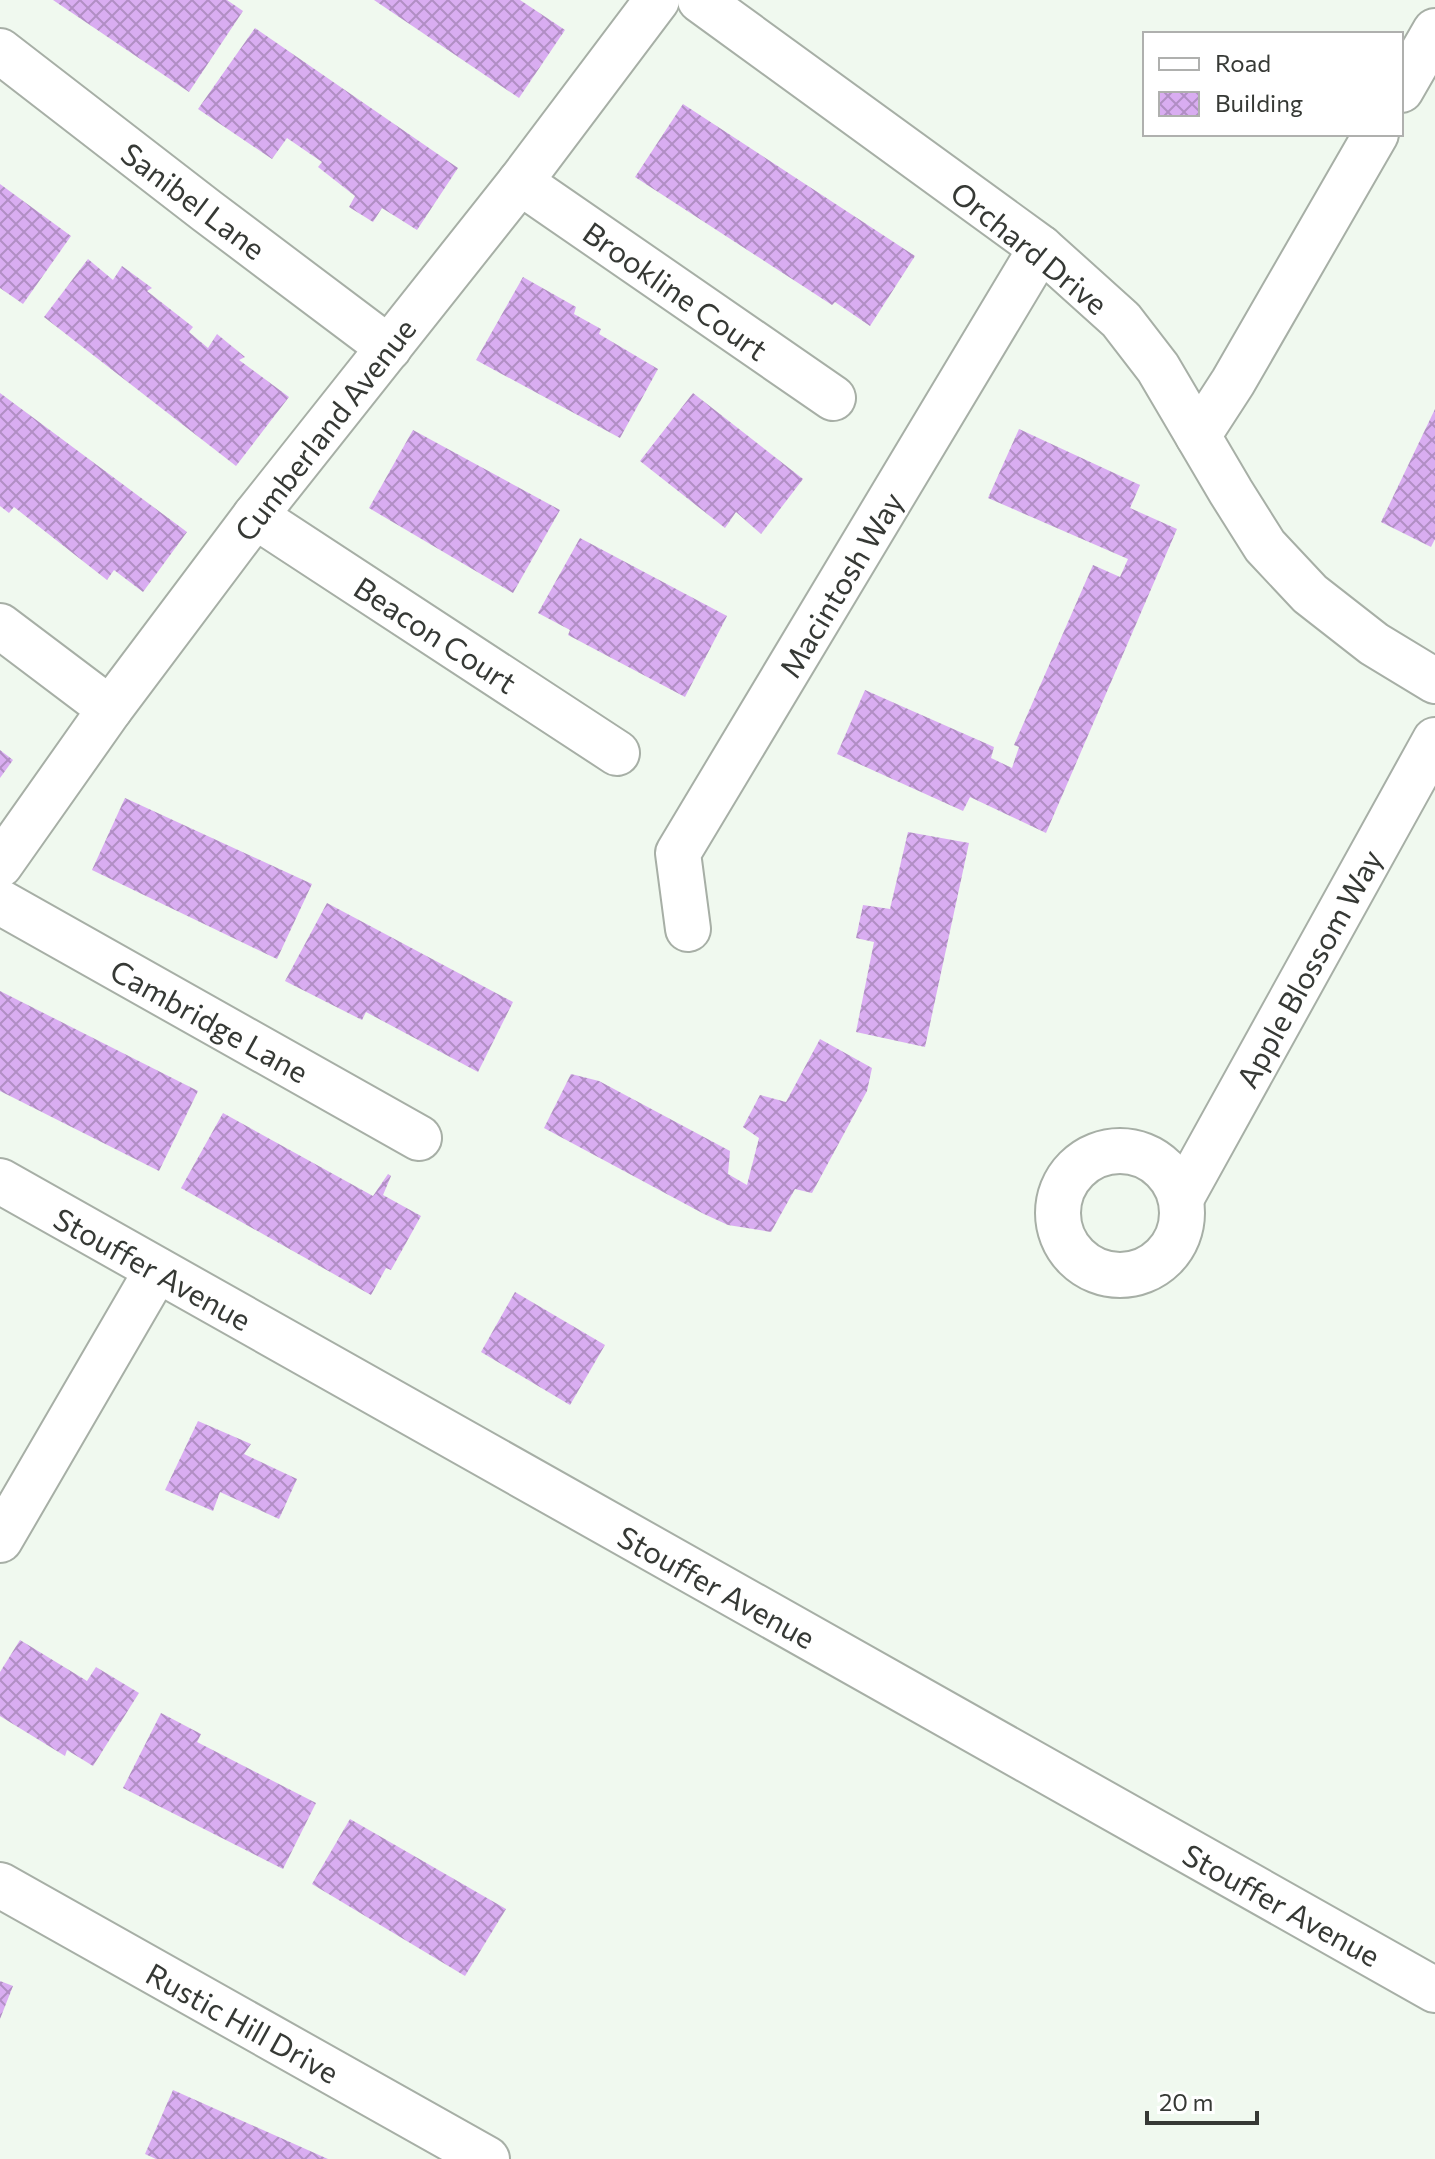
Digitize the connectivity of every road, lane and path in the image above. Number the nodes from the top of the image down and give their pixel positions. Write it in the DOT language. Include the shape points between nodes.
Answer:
graph roads {
  1 [pos="657,0"];
  2 [pos="700,0"];
  3 [pos="1435,31"];
  4 [pos="0,51"];
  5 [pos="1403,87"];
  6 [pos="1375,136"];
  7 [pos="520,182"];
  8 [pos="1041,248"];
  9 [pos="389,348"];
  10 [pos="833,398"];
  11 [pos="1198,436"];
  12 [pos="255,516"];
  13 [pos="0,626"];
  14 [pos="1434,679"];
  15 [pos="110,709"];
  16 [pos="1435,740"];
  17 [pos="617,753"];
  18 [pos="0,865"];
  19 [pos="0,902"];
  20 [pos="688,929"];
  21 [pos="419,1138"];
  22 [pos="0,1181"];
  23 [pos="1182,1197"];
  24 [pos="157,1270"];
  25 [pos="0,1540"];
  26 [pos="0,1885"];
  27 [pos="1435,1990"];
  28 [pos="487,2159"];
  1 -- 7 [label="street, Cumberland Avenue"];
  2 -- 8 [label="street, Orchard Drive"];
  3 -- 5 [label="street"];
  4 -- 9 [label="street, Sanibel Lane"];
  6 -- 11 [label="street"];
  7 -- 9 [label="street, Cumberland Avenue"];
  7 -- 10 [label="street, Brookline Court"];
  8 -- 11 [label="street, Orchard Drive" via="1121,320 1158,368"];
  8 -- 20 [label="street, Macintosh Way" via="678,853"];
  9 -- 12 [label="street, Cumberland Avenue"];
  11 -- 14 [label="street, Orchard Drive" via="1265,546 1310,594 1374,644"];
  12 -- 15 [label="street, Cumberland Avenue"];
  12 -- 17 [label="street, Beacon Court"];
  13 -- 15 [label="street"];
  15 -- 18 [label="street, Cumberland Avenue"];
  16 -- 23 [label="street, Apple Blossom Way"];
  19 -- 21 [label="street, Cambridge Lane"];
  22 -- 24 [label="street, Stouffer Avenue"];
  24 -- 25 [label="street"];
  24 -- 27 [label="street, Stouffer Avenue"];
  26 -- 28 [label="street, Rustic Hill Drive"];
}
